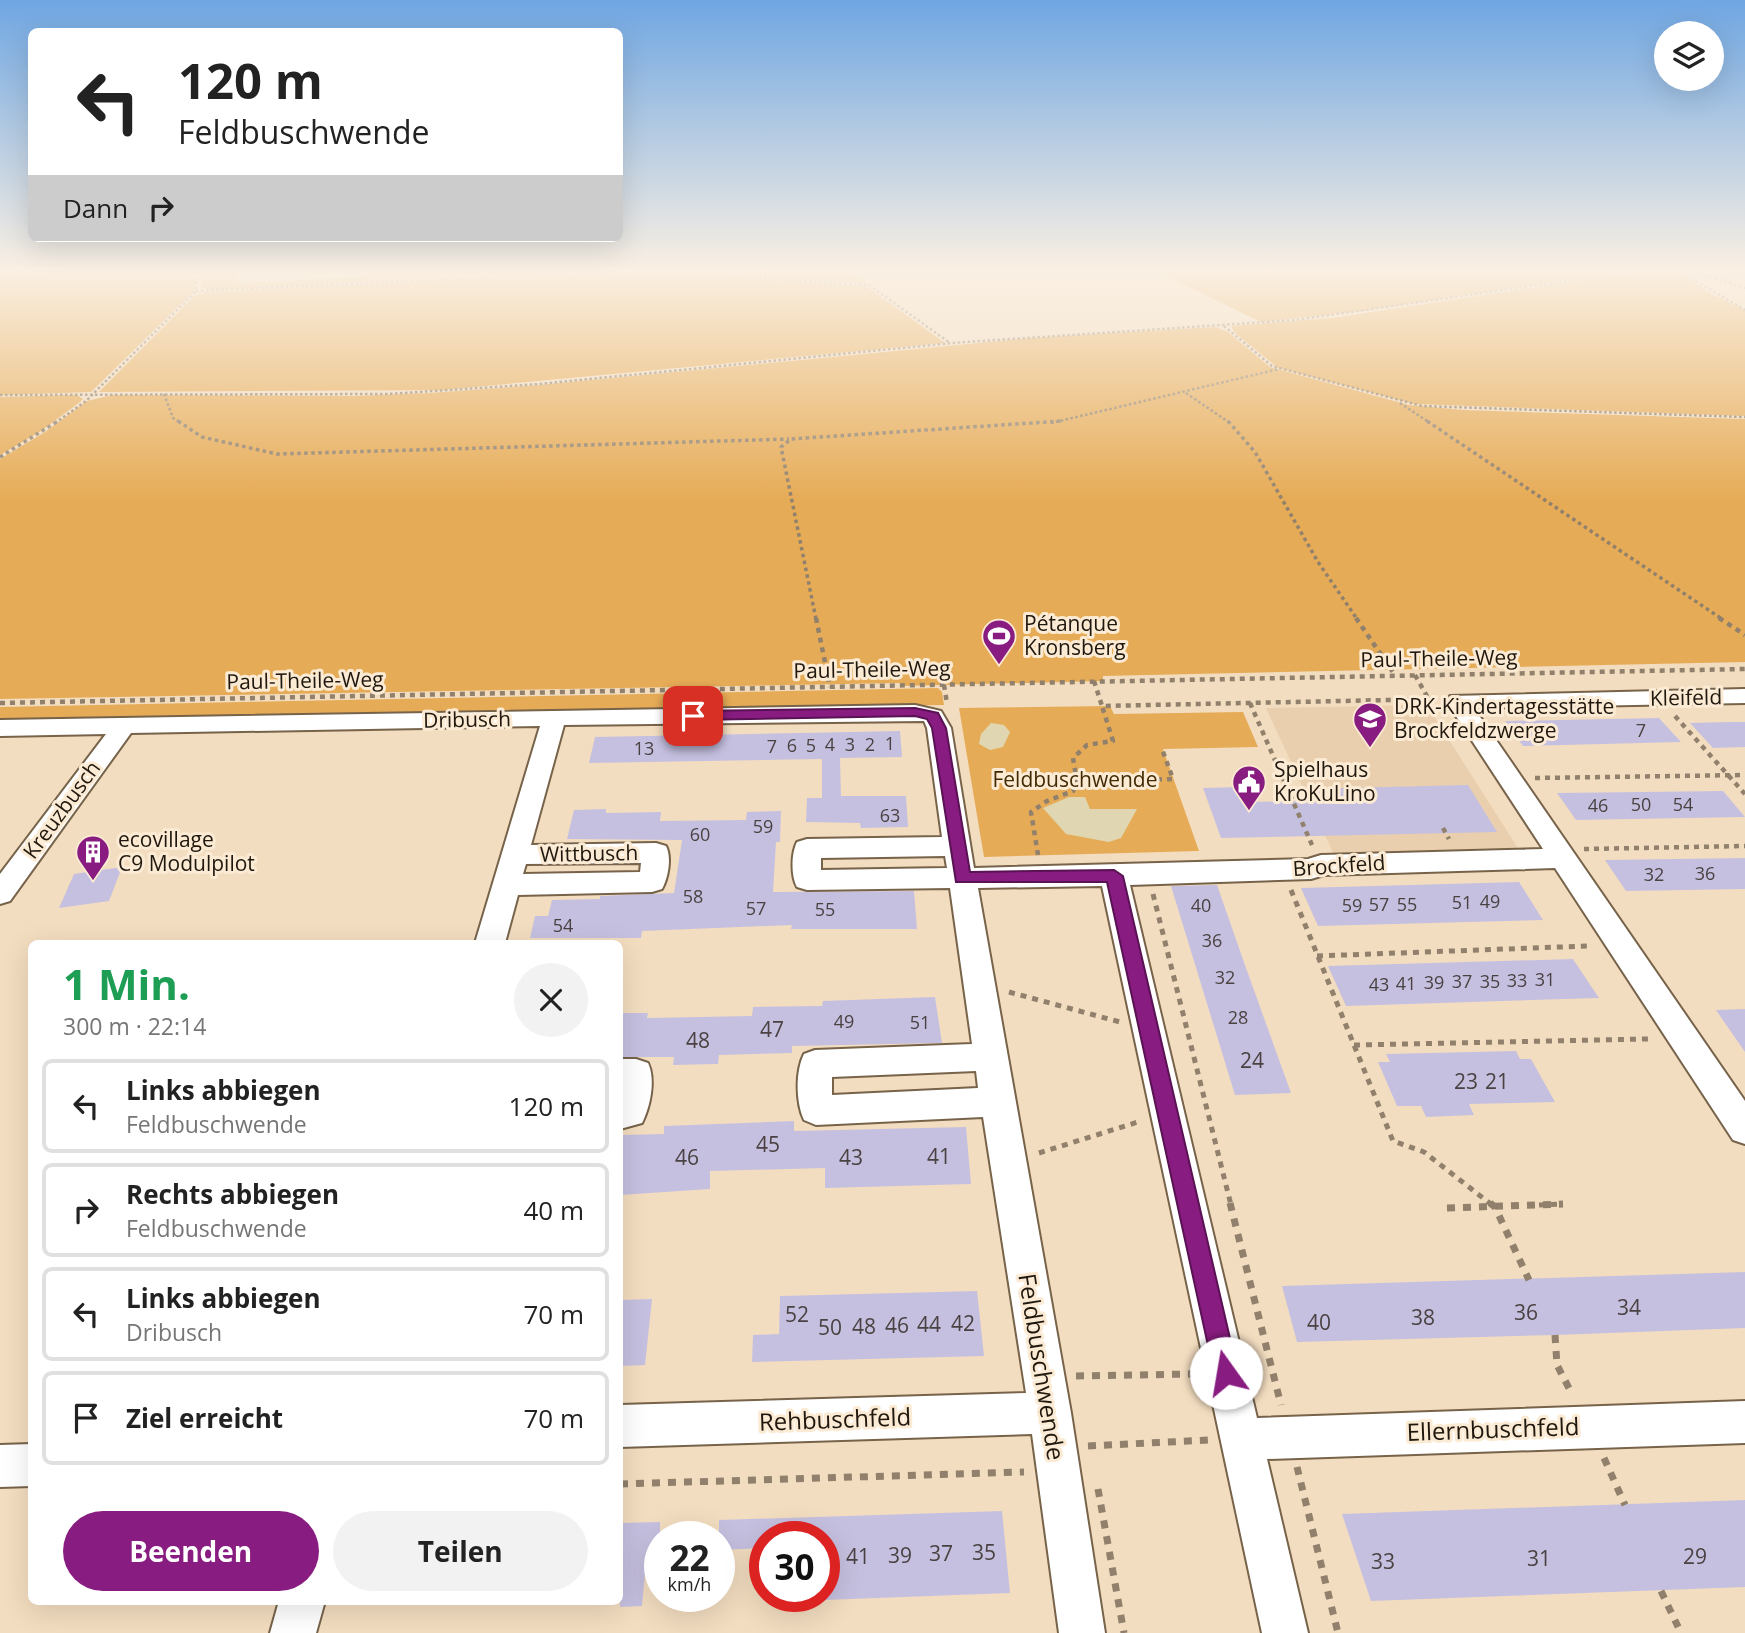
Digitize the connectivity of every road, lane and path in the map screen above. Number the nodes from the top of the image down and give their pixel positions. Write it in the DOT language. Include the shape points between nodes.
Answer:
graph roads {
  1 [pos="140,347"];
  2 [pos="908,347"];
  3 [pos="1248,347"];
  4 [pos="1279,369"];
  5 [pos="1185,393"];
  6 [pos="92,394"];
  7 [pos="164,394"];
  8 [pos="0,395"];
  9 [pos="1397,401"];
  10 [pos="1745,417"];
  11 [pos="791,439"];
  12 [pos="0,457"];
  13 [pos="1745,635"];
  14 [pos="1745,669"];
  15 [pos="1395,675"];
  16 [pos="1415,675"];
  17 [pos="1094,681"];
  18 [pos="830,687"];
  19 [pos="1745,696"];
  20 [pos="1659,699"];
  21 [pos="1458,701"];
  22 [pos="0,703"];
  23 [pos="1250,703"];
  24 [pos="1102,706"];
  25 [pos="933,716"];
  26 [pos="554,718"];
  27 [pos="124,726"];
  28 [pos="0,728"];
  29 [pos="1163,749"];
  30 [pos="1745,775"];
  31 [pos="1729,776"];
  32 [pos="1535,778"];
  33 [pos="1077,782"];
  34 [pos="1745,794"];
  35 [pos="1745,846"];
  36 [pos="1573,853"];
  37 [pos="515,855"];
  38 [pos="960,862"];
  39 [pos="1321,865"];
  40 [pos="1283,870"];
  41 [pos="1149,875"];
  42 [pos="1114,876"];
  43 [pos="1019,877"];
  44 [pos="506,885"];
  45 [pos="0,894"];
  46 [pos="491,940"];
  47 [pos="1587,946"];
  48 [pos="1317,956"];
  49 [pos="1009,992"];
  50 [pos="1149,1030"];
  51 [pos="1648,1039"];
  52 [pos="1354,1045"];
  53 [pos="989,1057"];
  54 [pos="623,1073"];
  55 [pos="996,1102"];
  56 [pos="623,1114"];
  57 [pos="1169,1119"];
  58 [pos="1745,1129"];
  59 [pos="1039,1153"];
  60 [pos="1563,1204"];
  61 [pos="1495,1207"];
  62 [pos="1447,1208"];
  63 [pos="1529,1280"];
  64 [pos="1555,1335"];
  65 [pos="1558,1365"];
  66 [pos="1226,1373"];
  67 [pos="1049,1413"];
  68 [pos="1745,1422"];
  69 [pos="623,1426"];
  70 [pos="1289,1436"];
  71 [pos="1241,1439"];
  72 [pos="28,1465"];
  73 [pos="0,1466"];
  74 [pos="623,1484"];
  75 [pos="1062,1499"];
  76 [pos="1661,1591"];
  77 [pos="301,1605"];
  78 [pos="293,1633"];
  79 [pos="1082,1633"];
  80 [pos="1285,1633"];
  81 [pos="1338,1633"];
  82 [pos="1681,1633"];
  1 -- 6 [label="path"];
  2 -- 7 [label="path" via="388,394"];
  3 -- 4 [label="path"];
  4 -- 5 [label="path"];
  4 -- 9 [label="path"];
  5 -- 11 [label="path" via="1046,424"];
  5 -- 15 [label="path" via="1226,419 1255,452 1318,562"];
  6 -- 7 [label="path"];
  6 -- 8 [label="path"];
  6 -- 12 [label="path" via="43,432"];
  7 -- 11 [label="path" via="173,418 202,438 277,454"];
  9 -- 10 [label="path" via="1434,408"];
  9 -- 13 [label="path"];
  11 -- 18 [label="path" via="781,447"];
  14 -- 16 [label="path, Paul-Theile-Weg"];
  15 -- 16 [label="path, Paul-Theile-Weg"];
  15 -- 17 [label="path, Paul-Theile-Weg"];
  16 -- 23 [label="path" via="1429,699"];
  17 -- 18 [label="path, Paul-Theile-Weg"];
  17 -- 24 [label="path"];
  18 -- 22 [label="path, Paul-Theile-Weg"];
  19 -- 20 [label="street, Kleifeld"];
  20 -- 21 [label="street, Kleifeld"];
  20 -- 31 [label="path"];
  21 -- 36 [label="street"];
  23 -- 24 [label="path"];
  23 -- 39 [label="path"];
  24 -- 33 [label="path" via="1113,741 1087,745 1073,758"];
  25 -- 26 [label="street, Dribusch" via="915,712"];
  25 -- 38 [label="street, Feldbuschwende" via="939,728"];
  26 -- 27 [label="street, Dribusch"];
  26 -- 37 [label="street, Wittbusch"];
  27 -- 28 [label="street, Dribusch"];
  27 -- 45 [label="street, Kreuzbusch"];
  29 -- 33 [label="path" via="1173,779"];
  30 -- 31 [label="path"];
  31 -- 32 [label="path"];
  31 -- 34 [label="path"];
  33 -- 43 [label="path" via="1073,792 1047,801 1031,813 1040,855 1018,858"];
  35 -- 36 [label="path"];
  36 -- 39 [label="street, Brockfeld"];
  36 -- 58 [label="street"];
  37 -- 44 [label="street, Wittbusch"];
  37 -- 44 [label="street, Wittbusch" via="656,853 652,882"];
  38 -- 43 [label="street"];
  38 -- 53 [label="street, Feldbuschwende"];
  39 -- 40 [label="street, Brockfeld"];
  40 -- 41 [label="street, Brockfeld"];
  40 -- 48 [label="path"];
  41 -- 42 [label="street, Brockfeld"];
  41 -- 70 [label="path"];
  42 -- 43 [label="street"];
  42 -- 50 [label="street"];
  44 -- 46 [label="street, Wittbusch"];
  47 -- 48 [label="path"];
  48 -- 52 [label="path"];
  49 -- 50 [label="path"];
  50 -- 57 [label="street"];
  51 -- 52 [label="path"];
  52 -- 61 [label="path" via="1393,1141 1424,1152"];
  53 -- 55 [label="street, Feldbuschwende"];
  53 -- 55 [label="street" via="815,1064 816,1110"];
  54 -- 56 [label="street" via="636,1073 630,1113"];
  55 -- 67 [label="street, Feldbuschwende"];
  57 -- 59 [label="path" via="1153,1117"];
  57 -- 66 [label="street"];
  60 -- 61 [label="path"];
  61 -- 62 [label="path"];
  61 -- 63 [label="path"];
  64 -- 65 [label="path"];
  66 -- 67 [label="path" via="1100,1375"];
  66 -- 71 [label="street"];
  67 -- 69 [label="street, Rehbuschfeld"];
  67 -- 71 [label="path"];
  67 -- 75 [label="street, Feldbuschwende"];
  68 -- 70 [label="street, Ellernbuschfeld"];
  70 -- 71 [label="street, Ellernbuschfeld"];
  70 -- 81 [label="path"];
  71 -- 80 [label="street"];
  72 -- 73 [label="street"];
  74 -- 75 [label="path" via="1023,1471"];
  75 -- 79 [label="street, Feldbuschwende"];
  76 -- 82 [label="path"];
  77 -- 78 [label="street"];
}
